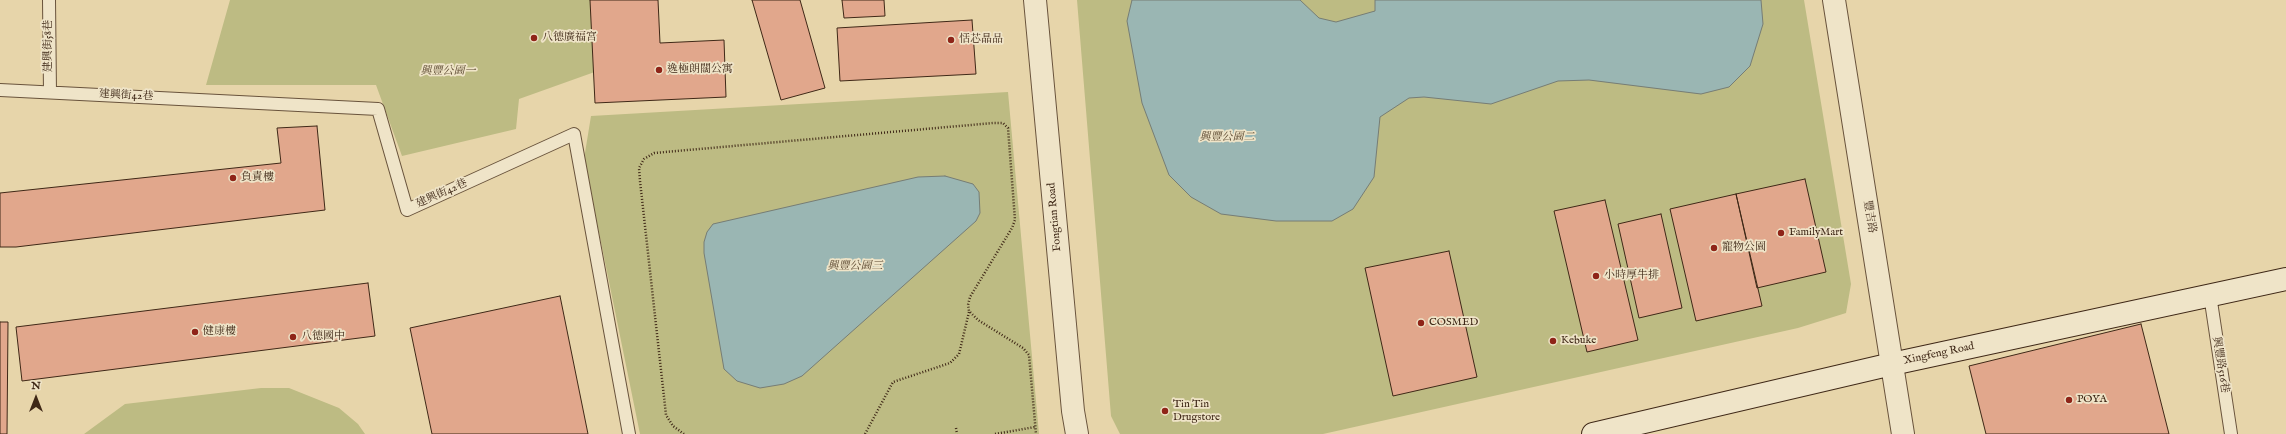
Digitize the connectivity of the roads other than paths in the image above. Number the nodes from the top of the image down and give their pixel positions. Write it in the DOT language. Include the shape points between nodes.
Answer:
graph roads {
  1 [pos="49,0"];
  2 [pos="1035,0"];
  3 [pos="1834,0"];
  4 [pos="0,90"];
  5 [pos="50,92"];
  6 [pos="2286,279"];
  7 [pos="2210,295"];
  8 [pos="1892,364"];
  9 [pos="630,434"];
  10 [pos="1077,434"];
  11 [pos="1593,434"];
  12 [pos="1903,434"];
  13 [pos="2231,434"];
  1 -- 5 [label="lane, 建興街58巷"];
  2 -- 10 [label="street, Fongtian Road"];
  3 -- 8 [label="street, 豐吉路"];
  4 -- 5 [label="lane, 建興街42巷"];
  5 -- 9 [label="lane, 建興街42巷" via="378,109 406,210 574,134"];
  6 -- 7 [label="street, Xingfeng Road"];
  7 -- 8 [label="street, Xingfeng Road"];
  7 -- 13 [label="lane, 興豐路516巷"];
  8 -- 11 [label="street, Xingfeng Road"];
  8 -- 12 [label="street, 豐吉路"];
}
